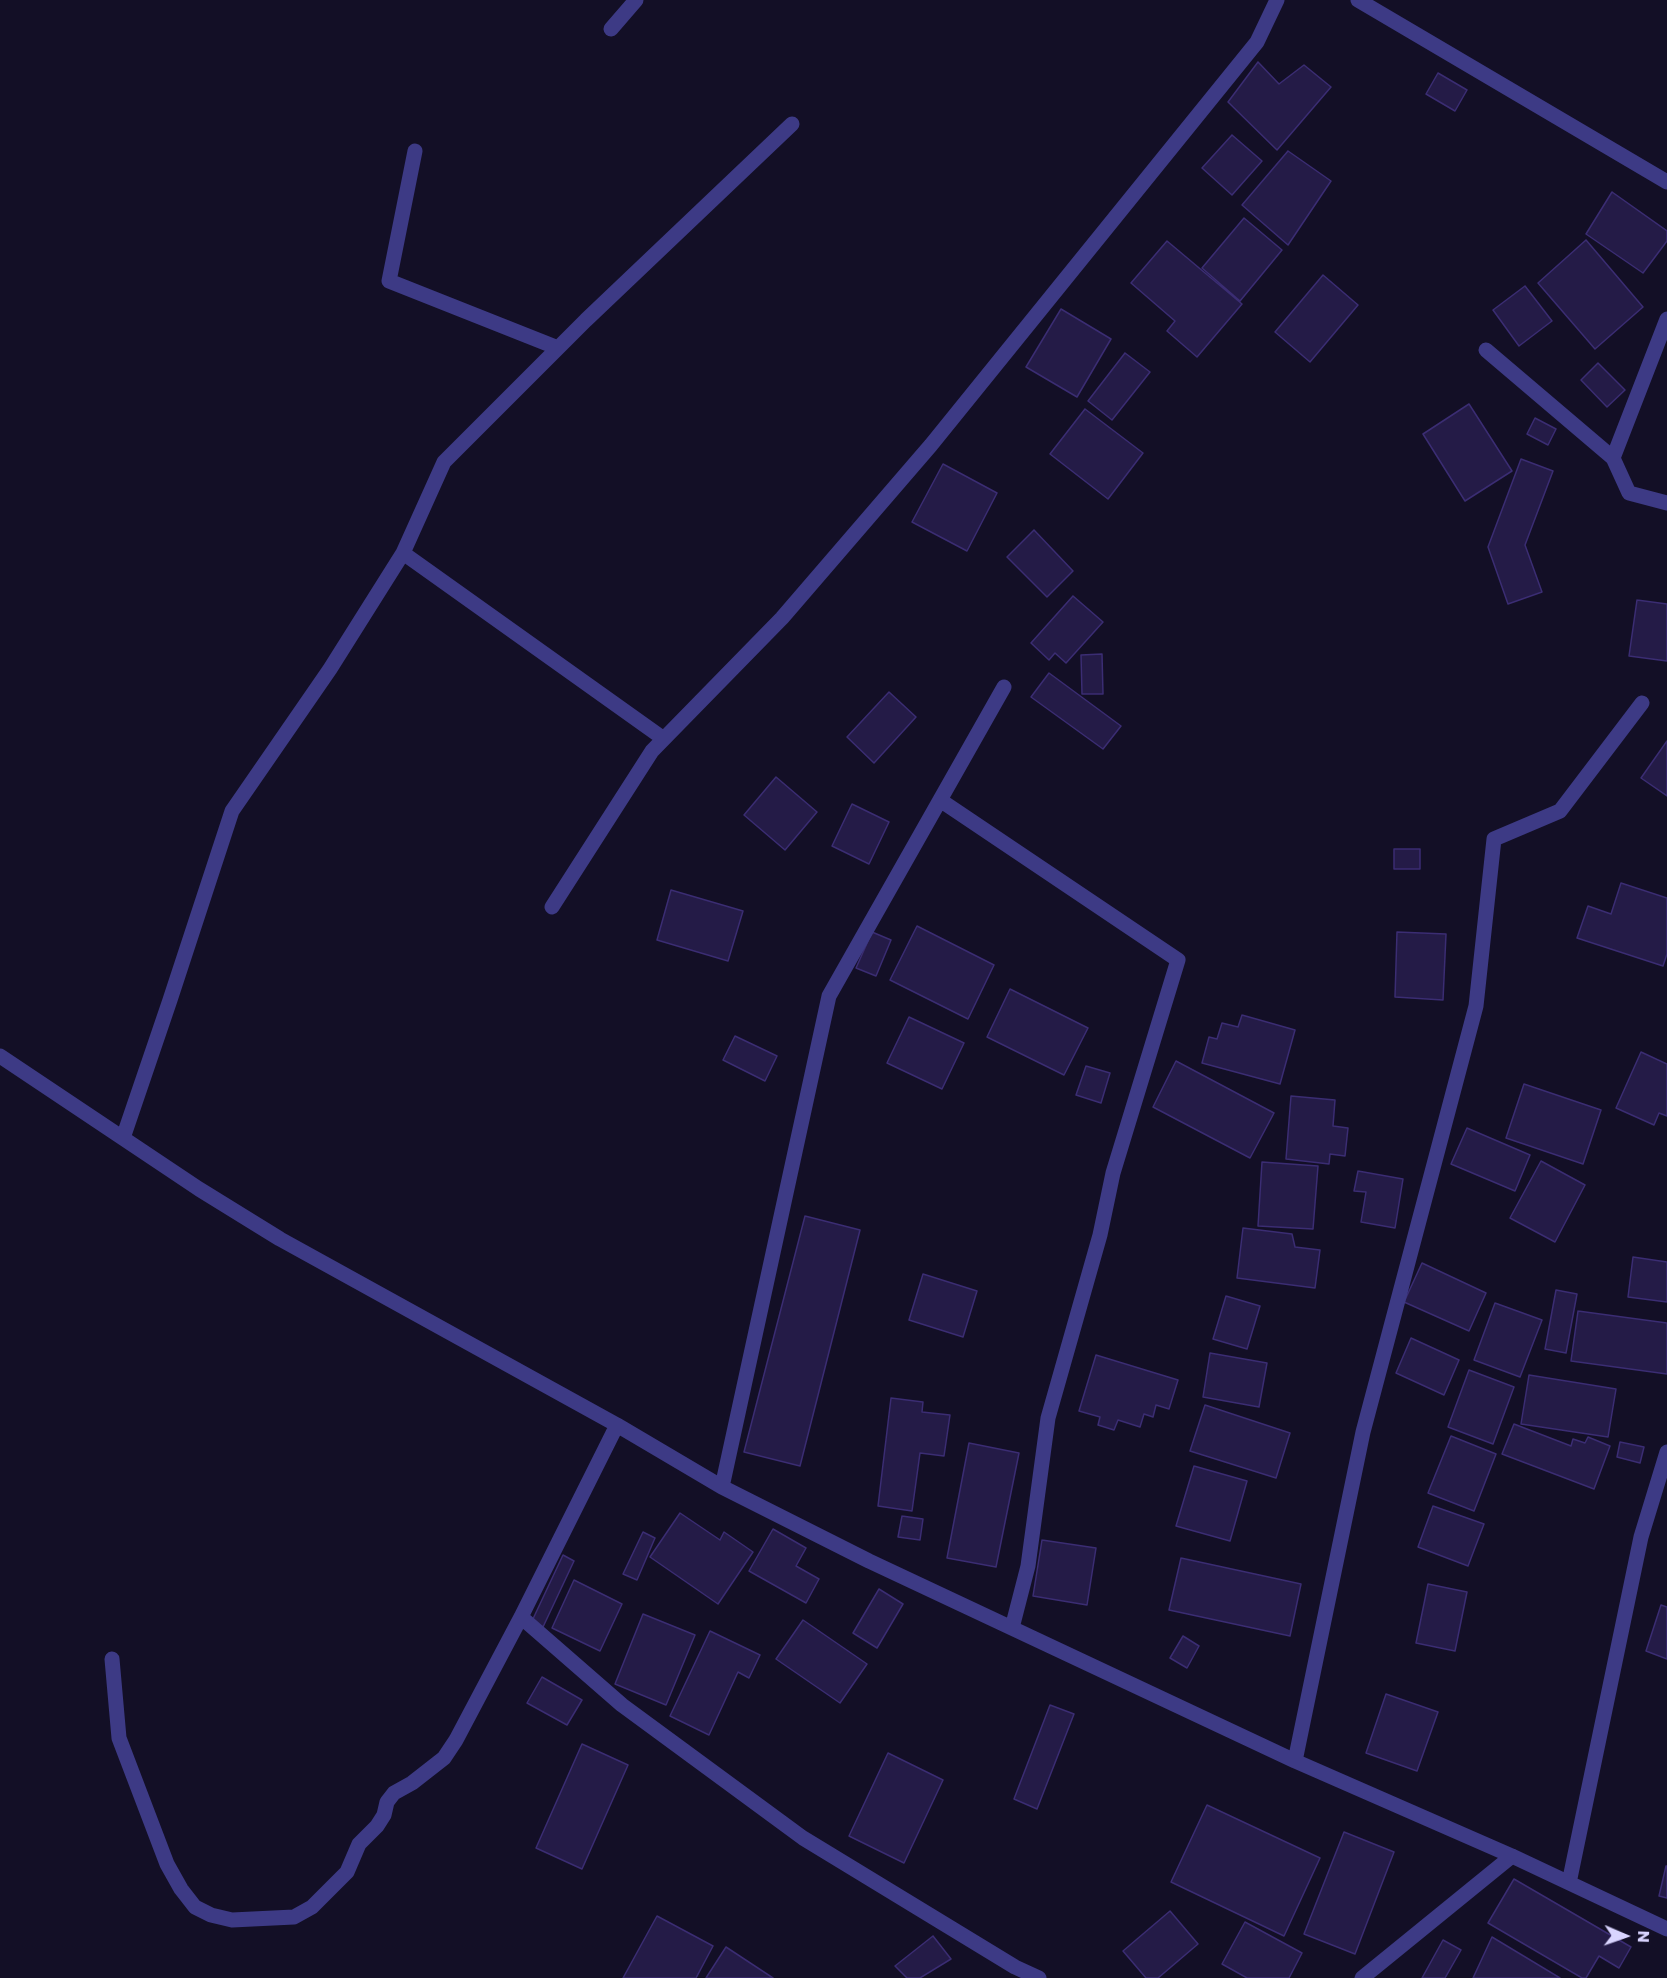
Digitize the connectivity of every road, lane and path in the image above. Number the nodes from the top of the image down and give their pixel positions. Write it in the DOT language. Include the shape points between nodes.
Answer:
graph roads {
  1 [pos="636,0"];
  2 [pos="1277,0"];
  3 [pos="1358,0"];
  4 [pos="611,29"];
  5 [pos="792,124"];
  6 [pos="415,151"];
  7 [pos="1667,182"];
  8 [pos="1667,319"];
  9 [pos="558,348"];
  10 [pos="1486,350"];
  11 [pos="1613,458"];
  12 [pos="1667,503"];
  13 [pos="403,553"];
  14 [pos="1004,687"];
  15 [pos="1642,703"];
  16 [pos="664,739"];
  17 [pos="940,800"];
  18 [pos="552,908"];
  19 [pos="0,1056"];
  20 [pos="123,1138"];
  21 [pos="617,1425"];
  22 [pos="1667,1452"];
  23 [pos="722,1487"];
  24 [pos="521,1617"];
  25 [pos="1012,1628"];
  26 [pos="112,1659"];
  27 [pos="1295,1761"];
  28 [pos="1512,1856"];
  29 [pos="1569,1883"];
  30 [pos="1667,1929"];
  31 [pos="1039,1978"];
  32 [pos="1362,1978"];
  1 -- 4 [label="street"];
  2 -- 16 [label="street" via="1257,42 931,446 782,618"];
  3 -- 7 [label="street"];
  5 -- 9 [label="street"];
  6 -- 9 [label="street" via="389,281"];
  8 -- 11 [label="street"];
  9 -- 13 [label="street" via="444,462"];
  10 -- 11 [label="street"];
  11 -- 12 [label="street" via="1629,493"];
  13 -- 16 [label="street"];
  13 -- 20 [label="street" via="330,669 232,810"];
  14 -- 17 [label="street"];
  15 -- 27 [label="street" via="1560,812 1494,839 1476,1006 1363,1432"];
  16 -- 18 [label="street" via="652,751"];
  17 -- 23 [label="street" via="829,996"];
  17 -- 25 [label="street" via="1178,960 1113,1173 1100,1235 1048,1418 1028,1566"];
  19 -- 20 [label="street"];
  20 -- 21 [label="street" via="280,1239"];
  21 -- 23 [label="street"];
  21 -- 24 [label="street"];
  22 -- 29 [label="street" via="1641,1537"];
  23 -- 25 [label="street"];
  24 -- 26 [label="street" via="444,1758 394,1793 377,1826 359,1844 347,1872 312,1907 294,1917 232,1920 211,1915 195,1907 180,1889 118,1738"];
  24 -- 31 [label="street" via="622,1705 803,1838"];
  25 -- 27 [label="street"];
  27 -- 28 [label="street"];
  28 -- 29 [label="street"];
  28 -- 32 [label="street"];
  29 -- 30 [label="street"];
}
